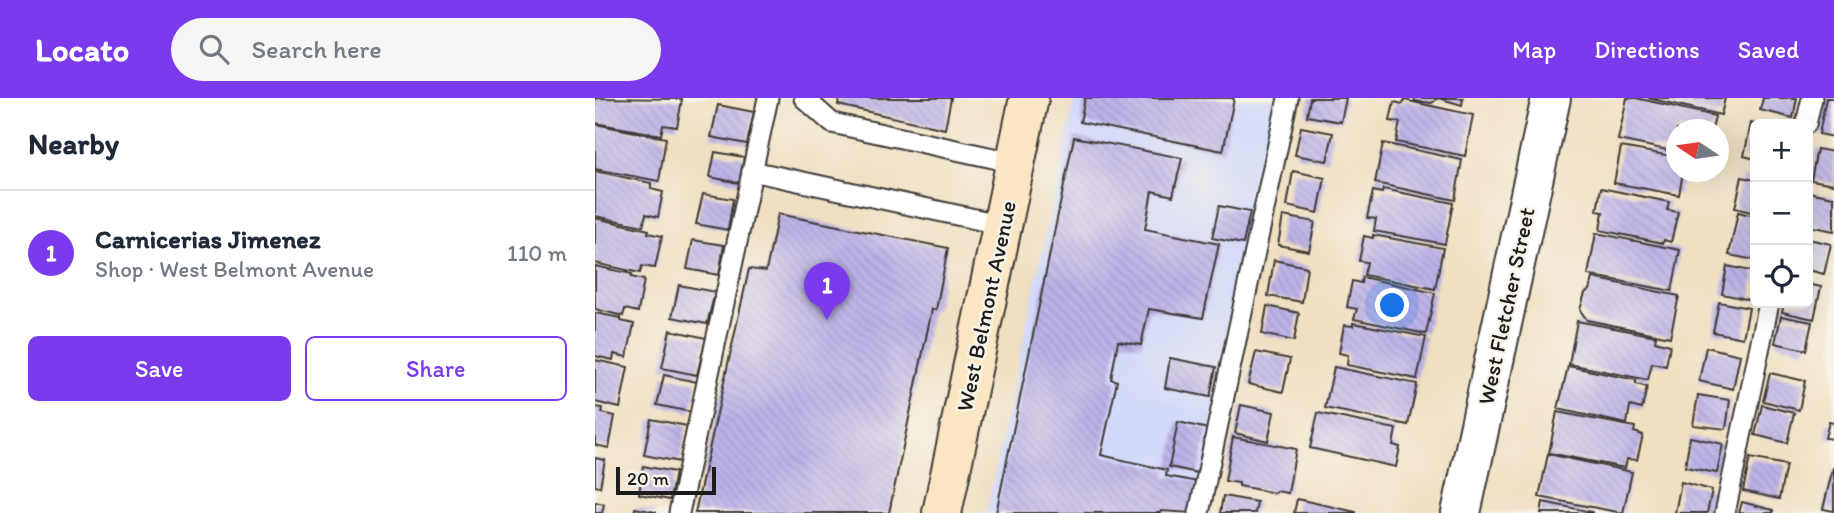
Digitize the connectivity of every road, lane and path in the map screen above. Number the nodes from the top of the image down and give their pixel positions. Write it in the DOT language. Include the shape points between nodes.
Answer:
graph roads {
  1 [pos="768,98"];
  2 [pos="804,98"];
  3 [pos="1029,98"];
  4 [pos="1288,98"];
  5 [pos="1552,98"];
  6 [pos="1811,98"];
  7 [pos="1807,119"];
  8 [pos="1016,163"];
  9 [pos="752,171"];
  10 [pos="1003,225"];
  11 [pos="1768,308"];
  12 [pos="679,513"];
  13 [pos="942,513"];
  14 [pos="1199,513"];
  15 [pos="1461,513"];
  16 [pos="1724,513"];
  1 -- 9 [label="lane"];
  2 -- 8 [label="lane" via="832,123"];
  3 -- 8 [label="main road, West Belmont Avenue"];
  4 -- 14 [label="lane"];
  5 -- 15 [label="street, West Fletcher Street"];
  6 -- 7 [label="lane"];
  8 -- 10 [label="main road, West Belmont Avenue"];
  9 -- 10 [label="lane"];
  9 -- 12 [label="lane"];
  10 -- 13 [label="main road, West Belmont Avenue"];
  11 -- 16 [label="lane"];
}
